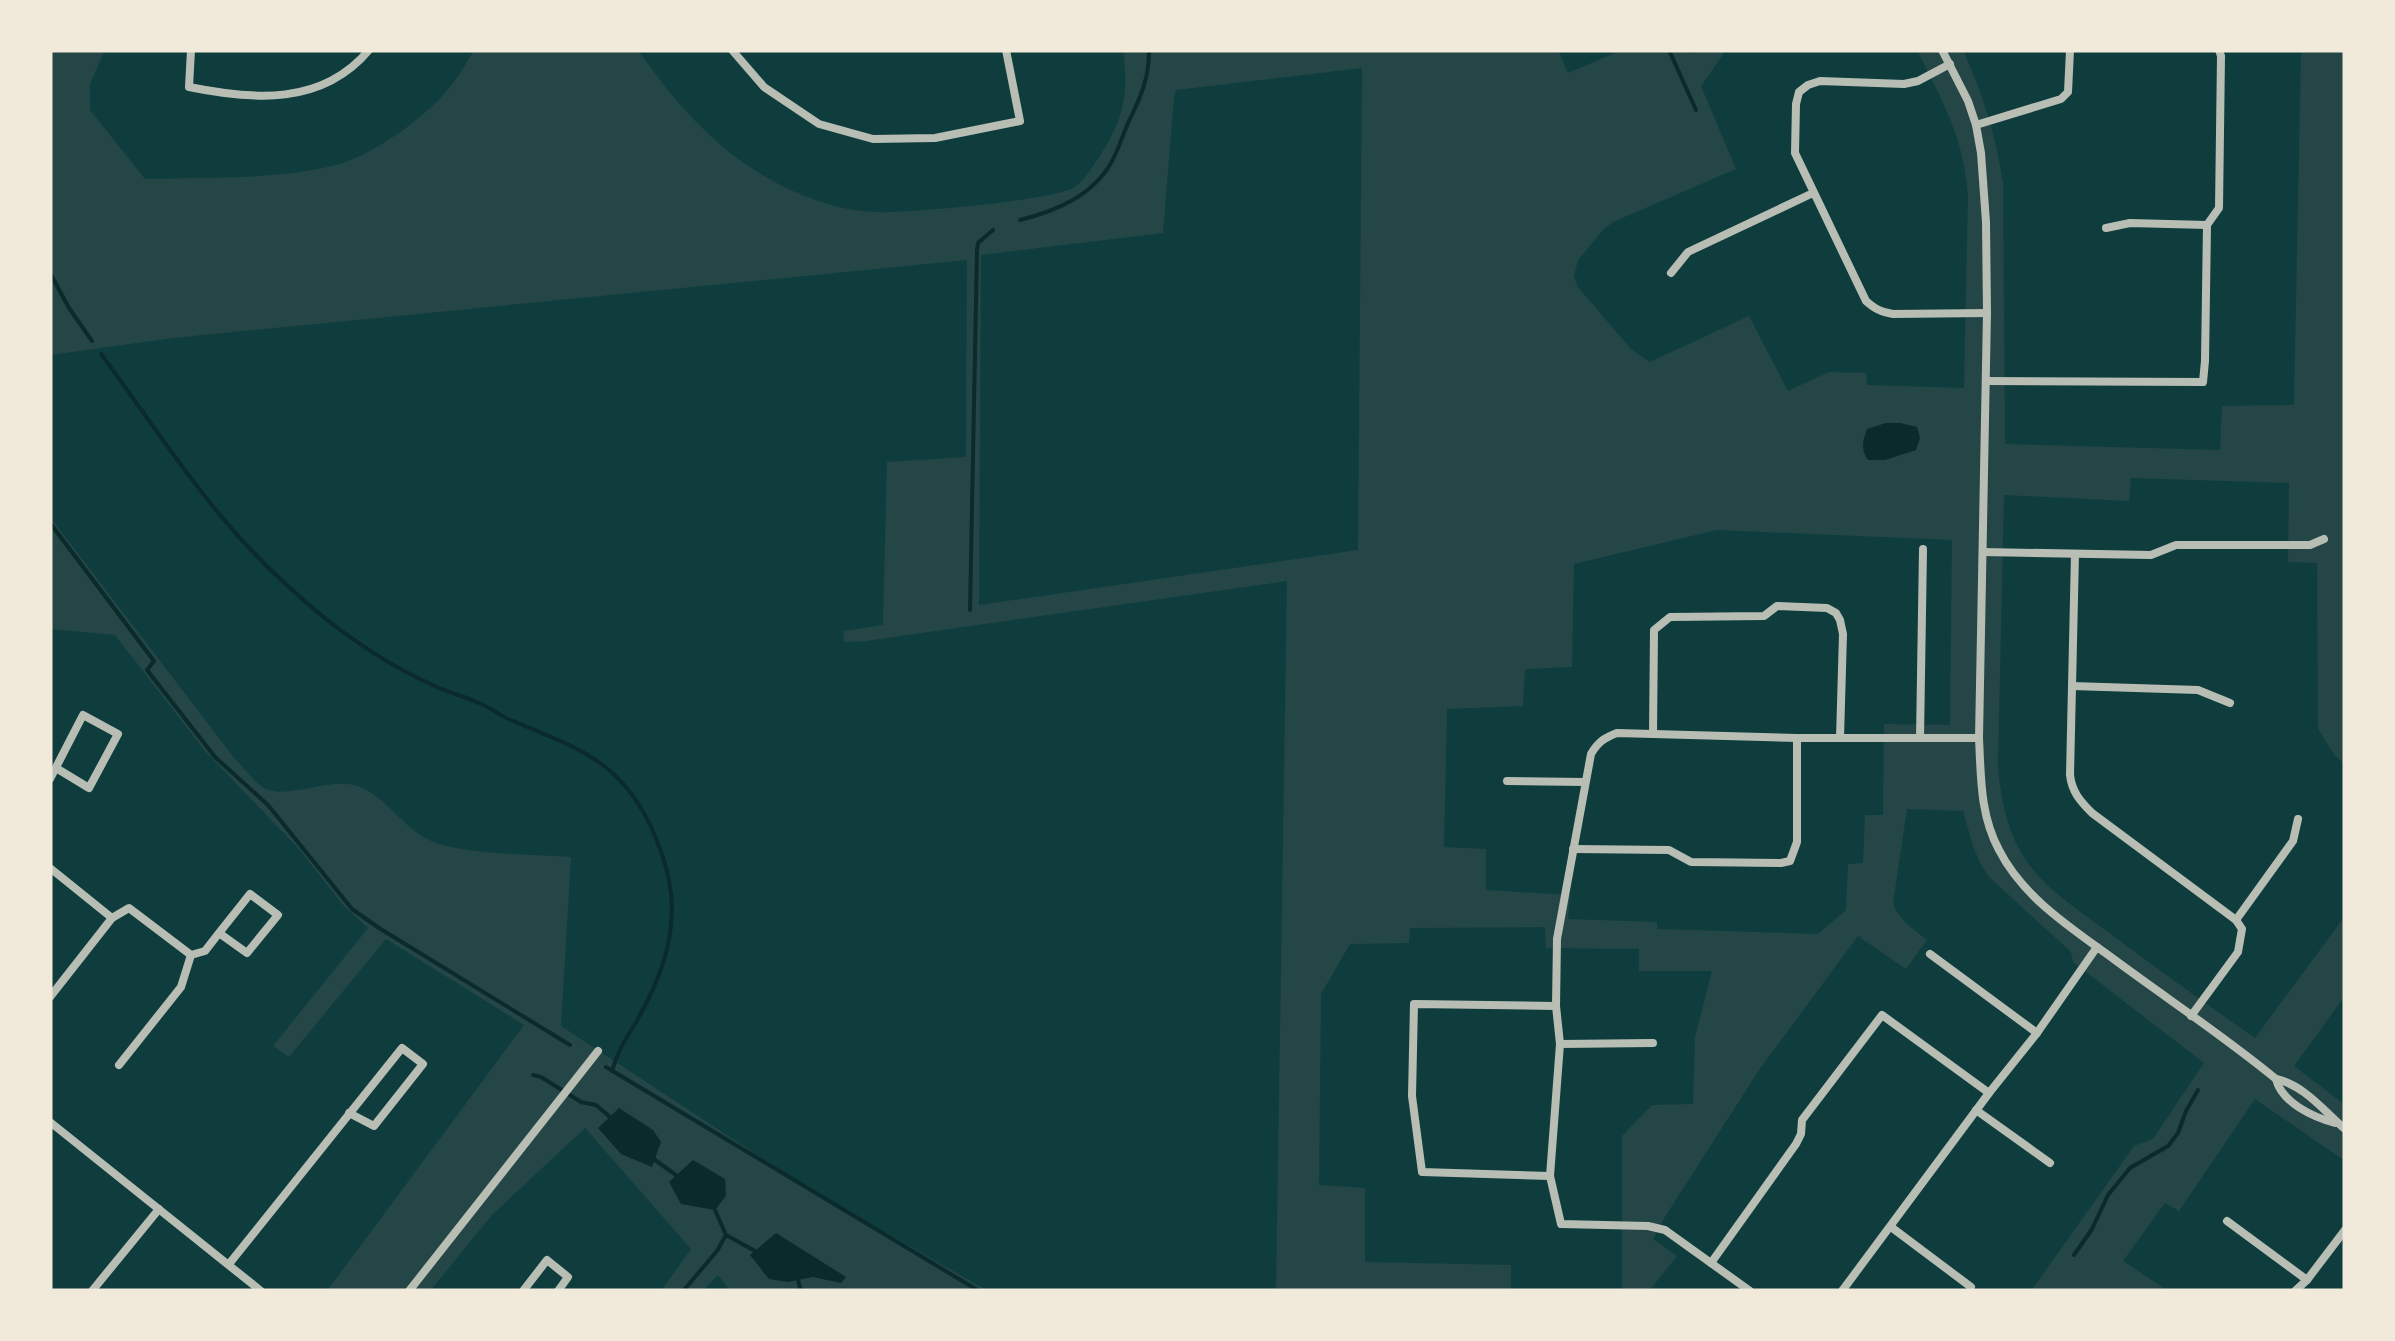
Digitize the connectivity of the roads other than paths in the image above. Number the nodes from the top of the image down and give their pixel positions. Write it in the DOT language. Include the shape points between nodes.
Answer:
graph roads {
  1 [pos="191,50"];
  2 [pos="369,50"];
  3 [pos="732,50"];
  4 [pos="1006,50"];
  5 [pos="1942,50"];
  6 [pos="2070,50"];
  7 [pos="2219,50"];
  8 [pos="1950,64"];
  9 [pos="1976,125"];
  10 [pos="1813,193"];
  11 [pos="2206,225"];
  12 [pos="2106,228"];
  13 [pos="1671,274"];
  14 [pos="1987,313"];
  15 [pos="1986,380"];
  16 [pos="2324,539"];
  17 [pos="1924,549"];
  18 [pos="1983,552"];
  19 [pos="2075,554"];
  20 [pos="2072,686"];
  21 [pos="2230,703"];
  22 [pos="1654,734"];
  23 [pos="1797,738"];
  24 [pos="1840,738"];
  25 [pos="1920,738"];
  26 [pos="1979,738"];
  27 [pos="56,768"];
  28 [pos="50,779"];
  29 [pos="1506,781"];
  30 [pos="1584,782"];
  31 [pos="2298,819"];
  32 [pos="1573,849"];
  33 [pos="50,868"];
  34 [pos="112,918"];
  35 [pos="2236,920"];
  36 [pos="219,933"];
  37 [pos="2098,948"];
  38 [pos="1930,954"];
  39 [pos="192,955"];
  40 [pos="50,997"];
  41 [pos="1556,1006"];
  42 [pos="2191,1016"];
  43 [pos="2037,1033"];
  44 [pos="1652,1043"];
  45 [pos="1560,1044"];
  46 [pos="598,1050"];
  47 [pos="119,1065"];
  48 [pos="1989,1092"];
  49 [pos="1976,1110"];
  50 [pos="349,1113"];
  51 [pos="50,1122"];
  52 [pos="2343,1124"];
  53 [pos="2050,1163"];
  54 [pos="1550,1176"];
  55 [pos="159,1209"];
  56 [pos="2227,1221"];
  57 [pos="1891,1226"];
  58 [pos="2345,1230"];
  59 [pos="1711,1263"];
  60 [pos="229,1264"];
  61 [pos="2307,1280"];
  62 [pos="1971,1288"];
  63 [pos="92,1291"];
  64 [pos="261,1291"];
  65 [pos="409,1291"];
  66 [pos="523,1291"];
  67 [pos="558,1291"];
  68 [pos="1750,1291"];
  69 [pos="1842,1291"];
  70 [pos="2295,1291"];
  1 -- 2 [label="street" via="189,87 270,97 325,85"];
  3 -- 4 [label="street" via="764,87 819,124 873,139 935,138 1020,121"];
  5 -- 8 [label="street"];
  6 -- 9 [label="street" via="2068,92 2060,99"];
  7 -- 11 [label="street" via="2219,208"];
  8 -- 9 [label="street"];
  8 -- 10 [label="street" via="1904,84 1820,81 1799,92 1795,153"];
  9 -- 14 [label="street"];
  10 -- 13 [label="street" via="1688,252"];
  10 -- 14 [label="street" via="1873,307 1893,314"];
  11 -- 12 [label="street"];
  11 -- 15 [label="street" via="2203,382"];
  14 -- 15 [label="street"];
  15 -- 18 [label="street"];
  16 -- 19 [label="street" via="2310,545 2176,545 2150,555"];
  17 -- 25 [label="street"];
  18 -- 19 [label="street"];
  18 -- 26 [label="street"];
  19 -- 20 [label="street"];
  20 -- 21 [label="street" via="2198,690"];
  20 -- 35 [label="street" via="2070,775 2079,800"];
  22 -- 23 [label="street"];
  22 -- 24 [label="street" via="1654,630 1670,617 1764,616 1778,606 1827,608 1840,620"];
  22 -- 30 [label="street" via="1605,737 1591,754"];
  23 -- 24 [label="street"];
  23 -- 32 [label="street" via="1797,842 1790,861 1690,862 1669,850"];
  24 -- 25 [label="street"];
  25 -- 26 [label="street"];
  26 -- 37 [label="street" via="1982,800 2000,851 2034,897"];
  27 -- 28 [label="street" via="89,788 118,734 83,715"];
  29 -- 30 [label="street"];
  30 -- 32 [label="street"];
  31 -- 35 [label="street" via="2293,841"];
  32 -- 41 [label="street" via="1557,939"];
  33 -- 34 [label="street"];
  34 -- 39 [label="street" via="129,908"];
  34 -- 40 [label="street"];
  35 -- 42 [label="street" via="2242,929 2238,952"];
  36 -- 36 [label="street" via="250,894 278,915 247,953"];
  36 -- 39 [label="street" via="205,951"];
  37 -- 42 [label="street"];
  37 -- 43 [label="street"];
  38 -- 43 [label="street"];
  39 -- 47 [label="street" via="181,987"];
  41 -- 45 [label="street"];
  41 -- 54 [label="street" via="1414,1004 1412,1096 1422,1172"];
  42 -- 52 [label="street"];
  43 -- 48 [label="street"];
  44 -- 45 [label="street"];
  45 -- 54 [label="street"];
  46 -- 65 [label="street"];
  48 -- 49 [label="street"];
  48 -- 59 [label="street" via="1882,1015 1802,1120 1796,1144"];
  49 -- 53 [label="street"];
  49 -- 57 [label="street"];
  50 -- 50 [label="street" via="402,1048 423,1064 374,1126"];
  50 -- 60 [label="street"];
  51 -- 55 [label="street"];
  54 -- 59 [label="street" via="1560,1224 1656,1227"];
  55 -- 60 [label="street"];
  55 -- 63 [label="street"];
  56 -- 61 [label="street"];
  57 -- 62 [label="street"];
  57 -- 69 [label="street"];
  58 -- 61 [label="street"];
  59 -- 68 [label="street"];
  60 -- 64 [label="street"];
  61 -- 70 [label="street"];
  66 -- 67 [label="street" via="547,1260 568,1277"];
}
